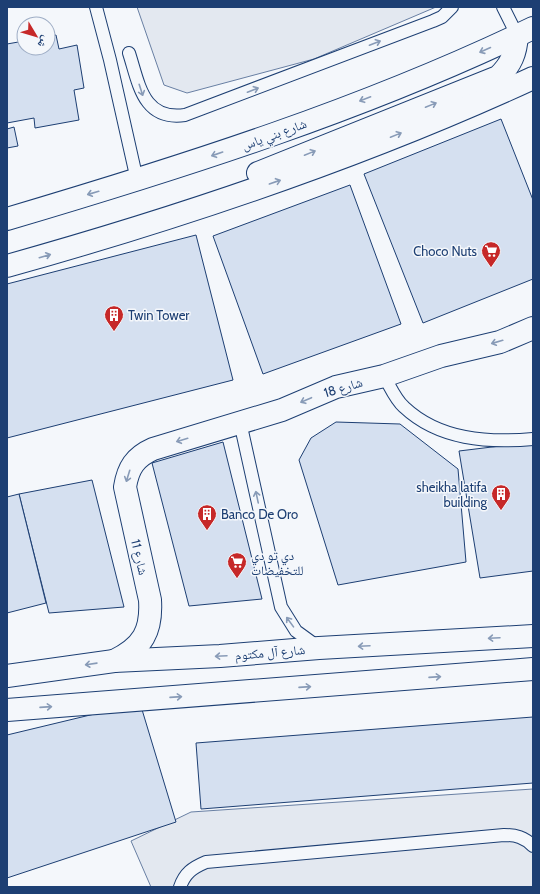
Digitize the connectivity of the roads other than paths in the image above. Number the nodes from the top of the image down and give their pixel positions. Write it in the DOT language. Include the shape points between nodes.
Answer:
graph roads {
  1 [pos="96,7"];
  2 [pos="107,7"];
  3 [pos="452,7"];
  4 [pos="503,7"];
  5 [pos="100,20"];
  6 [pos="525,31"];
  7 [pos="129,52"];
  8 [pos="532,77"];
  9 [pos="137,180"];
  10 [pos="188,213"];
  11 [pos="7,219"];
  12 [pos="7,266"];
  13 [pos="533,328"];
  14 [pos="384,376"];
  15 [pos="240,422"];
  16 [pos="533,439"];
  17 [pos="153,449"];
  18 [pos="533,636"];
  19 [pos="318,648"];
  20 [pos="114,661"];
  21 [pos="533,669"];
  22 [pos="7,676"];
  23 [pos="7,710"];
  24 [pos="533,846"];
  25 [pos="180,887"];
  1 -- 5 [label="lane"];
  2 -- 5 [label="lane"];
  7 -- 3 [label="lane, one-way" via="143,96 160,114 173,117 185,115 442,18"];
  4 -- 6 [label="lane"];
  5 -- 9 [label="lane"];
  6 -- 9 [label="main road, شارع بني ياس, one-way" via="437,71 295,126"];
  10 -- 6 [label="main road, one-way" via="204,200 242,179 498,77 513,59"];
  10 -- 8 [label="main road, one-way" via="303,172 454,112"];
  9 -- 11 [label="main road, شارع بني ياس, one-way"];
  12 -- 10 [label="main road, one-way"];
  13 -- 14 [label="main road, شارع 18, one-way" via="500,342 441,356"];
  14 -- 15 [label="main road, شارع 18, one-way" via="336,387 282,410"];
  14 -- 16 [label="lane" via="403,406 426,422 452,434 480,441"];
  15 -- 17 [label="main road, شارع 18, one-way"];
  19 -- 15 [label="lane, one-way" via="296,631 280,607"];
  17 -- 20 [label="main road, شارع 11, one-way" via="142,454 133,463 125,487 150,600 151,615 148,630 140,643 128,654"];
  18 -- 19 [label="main road, شارع آل مكتوم, one-way"];
  19 -- 20 [label="main road, شارع آل مكتوم, one-way"];
  20 -- 22 [label="main road, شارع آل مكتوم, one-way"];
  23 -- 21 [label="main road, one-way"];
  24 -- 25 [label="lane" via="516,835 504,835 206,862 193,868 184,877"];
}
